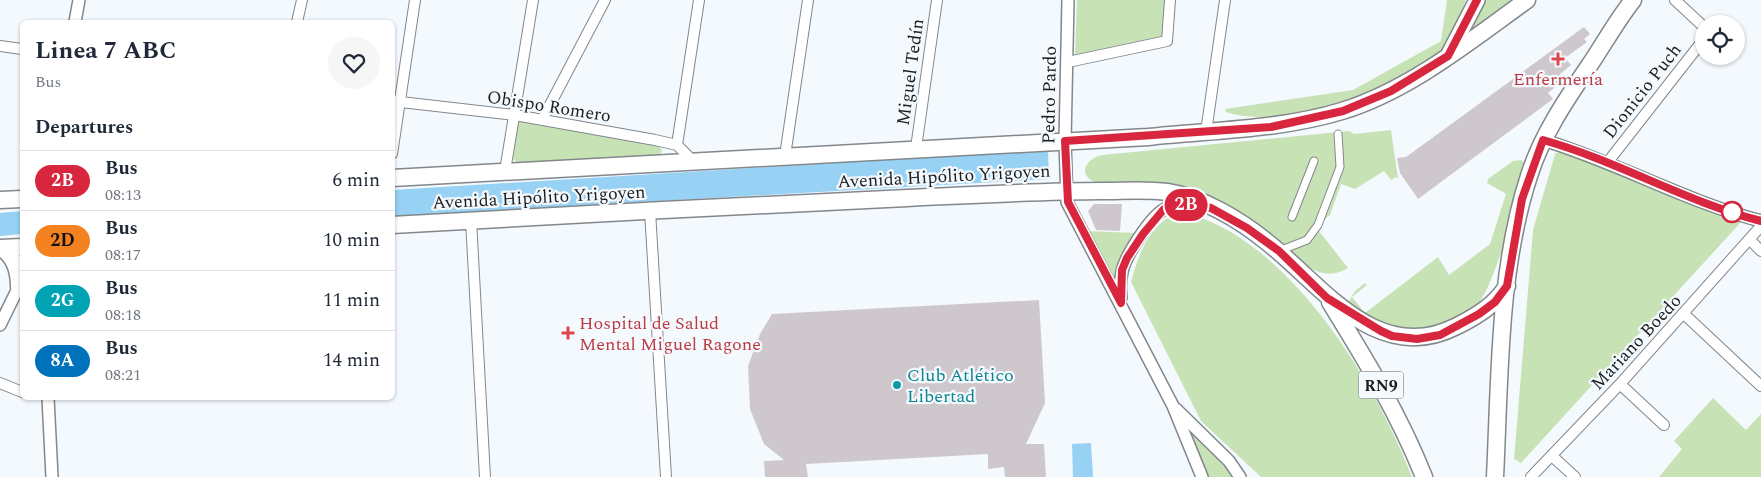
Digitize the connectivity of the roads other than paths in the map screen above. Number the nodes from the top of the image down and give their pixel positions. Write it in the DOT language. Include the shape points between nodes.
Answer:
graph roads {
  1 [pos="79,0"];
  2 [pos="302,0"];
  3 [pos="415,0"];
  4 [pos="533,0"];
  5 [pos="605,0"];
  6 [pos="699,0"];
  7 [pos="808,0"];
  8 [pos="937,0"];
  9 [pos="1068,0"];
  10 [pos="1170,0"];
  11 [pos="1225,0"];
  12 [pos="1477,0"];
  13 [pos="1527,0"];
  14 [pos="1633,0"];
  15 [pos="1675,0"];
  16 [pos="1695,19"];
  17 [pos="75,20"];
  18 [pos="297,20"];
  19 [pos="0,46"];
  20 [pos="20,49"];
  21 [pos="1695,51"];
  22 [pos="1448,56"];
  23 [pos="1068,62"];
  24 [pos="395,102"];
  25 [pos="515,115"];
  26 [pos="542,120"];
  27 [pos="1206,132"];
  28 [pos="1338,134"];
  29 [pos="1543,140"];
  30 [pos="1065,141"];
  31 [pos="677,145"];
  32 [pos="916,148"];
  33 [pos="785,156"];
  34 [pos="693,161"];
  35 [pos="1314,161"];
  36 [pos="1607,164"];
  37 [pos="505,171"];
  38 [pos="395,178"];
  39 [pos="1066,191"];
  40 [pos="20,199"];
  41 [pos="0,200"];
  42 [pos="1211,208"];
  43 [pos="650,211"];
  44 [pos="1292,217"];
  45 [pos="471,220"];
  46 [pos="1761,221"];
  47 [pos="395,225"];
  48 [pos="1761,226"];
  49 [pos="1750,240"];
  50 [pos="20,247"];
  51 [pos="0,248"];
  52 [pos="1279,251"];
  53 [pos="1761,251"];
  54 [pos="20,279"];
  55 [pos="20,285"];
  56 [pos="1507,286"];
  57 [pos="1327,298"];
  58 [pos="1121,303"];
  59 [pos="1684,314"];
  60 [pos="0,325"];
  61 [pos="0,383"];
  62 [pos="1620,384"];
  63 [pos="1761,386"];
  64 [pos="20,391"];
  65 [pos="48,400"];
  66 [pos="1173,406"];
  67 [pos="1664,425"];
  68 [pos="1552,456"];
  69 [pos="1495,476"];
  70 [pos="52,477"];
  71 [pos="485,477"];
  72 [pos="666,477"];
  73 [pos="1202,477"];
  74 [pos="1240,477"];
  75 [pos="1424,477"];
  76 [pos="1531,477"];
  77 [pos="1575,477"];
  1 -- 17 [label="street"];
  2 -- 18 [label="street"];
  3 -- 24 [label="street"];
  4 -- 25 [label="street"];
  5 -- 26 [label="street"];
  6 -- 31 [label="street"];
  7 -- 33 [label="street"];
  8 -- 32 [label="street, Miguel Tedín"];
  9 -- 23 [label="street, Pedro Pardo"];
  10 -- 23 [label="street" via="1167,41"];
  11 -- 27 [label="street"];
  12 -- 22 [label="main road"];
  13 -- 22 [label="highway, Avenida Hipólito Yrigoyen"];
  14 -- 29 [label="highway"];
  15 -- 16 [label="street"];
  19 -- 20 [label="street"];
  21 -- 36 [label="street, Dionicio Puch"];
  22 -- 27 [label="highway, Avenida Hipólito Yrigoyen" via="1391,91 1343,111 1271,127"];
  23 -- 30 [label="street, Pedro Pardo"];
  24 -- 25 [label="street, Obispo Romero"];
  25 -- 26 [label="street, Obispo Romero"];
  25 -- 37 [label="street"];
  26 -- 31 [label="street, Obispo Romero"];
  27 -- 30 [label="highway, Avenida Hipólito Yrigoyen"];
  28 -- 52 [label="street" via="1340,167 1318,225 1307,240"];
  29 -- 36 [label="street" via="1567,146"];
  29 -- 56 [label="highway" via="1522,199"];
  30 -- 32 [label="highway, Avenida Hipólito Yrigoyen"];
  30 -- 39 [label="street, Pedro Pardo"];
  31 -- 34 [label="street"];
  32 -- 33 [label="highway, Avenida Hipólito Yrigoyen"];
  33 -- 34 [label="highway, Avenida Hipólito Yrigoyen"];
  34 -- 37 [label="highway, Avenida Hipólito Yrigoyen"];
  35 -- 44 [label="street"];
  36 -- 46 [label="street"];
  37 -- 38 [label="highway, Avenida Hipólito Yrigoyen"];
  39 -- 42 [label="highway, Avenida Hipólito Yrigoyen" via="1166,192 1185,196"];
  39 -- 43 [label="highway, Avenida Hipólito Yrigoyen"];
  39 -- 58 [label="street, Pedro Pardo" via="1071,211"];
  40 -- 41 [label="highway"];
  42 -- 52 [label="highway, Avenida Hipólito Yrigoyen"];
  42 -- 58 [label="street" via="1180,205 1164,209 1127,258 1120,281"];
  43 -- 45 [label="highway, Avenida Hipólito Yrigoyen"];
  43 -- 72 [label="street"];
  45 -- 47 [label="highway, Avenida Hipólito Yrigoyen"];
  45 -- 71 [label="street"];
  48 -- 49 [label="street, Mariano Boedo"];
  49 -- 53 [label="street"];
  49 -- 59 [label="street, Mariano Boedo"];
  50 -- 51 [label="highway"];
  51 -- 54 [label="highway" via="9,253"];
  52 -- 57 [label="highway, Avenida Hipólito Yrigoyen"];
  55 -- 60 [label="street"];
  56 -- 57 [label="highway, Avenida Hipólito Yrigoyen" via="1495,302 1468,321 1440,335 1417,339 1381,331"];
  56 -- 69 [label="highway"];
  57 -- 75 [label="highway, RN9" via="1388,398"];
  58 -- 66 [label="street, Pedro Pardo"];
  59 -- 62 [label="street, Mariano Boedo"];
  59 -- 63 [label="street"];
  61 -- 64 [label="street"];
  62 -- 67 [label="street"];
  62 -- 68 [label="street, Mariano Boedo"];
  65 -- 70 [label="street"];
  66 -- 73 [label="street"];
  66 -- 74 [label="street" via="1229,461"];
  68 -- 76 [label="street, Mariano Boedo"];
  68 -- 77 [label="street"];
}
